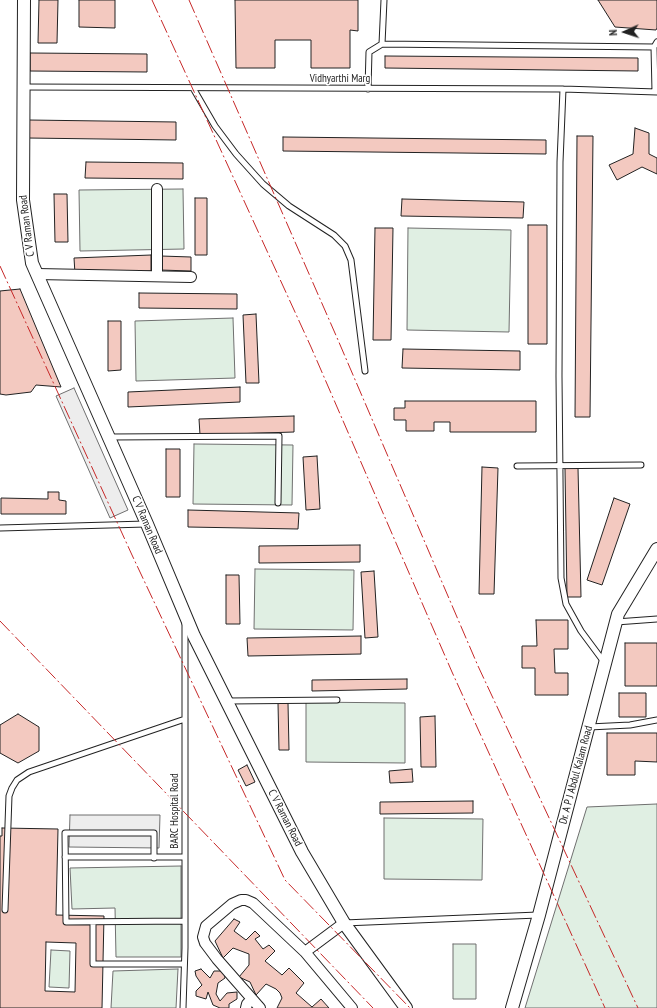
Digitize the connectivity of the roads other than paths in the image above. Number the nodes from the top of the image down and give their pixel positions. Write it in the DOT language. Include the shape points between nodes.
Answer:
graph roads {
  1 [pos="24,0"];
  2 [pos="384,0"];
  3 [pos="657,42"];
  4 [pos="382,44"];
  5 [pos="654,47"];
  6 [pos="24,87"];
  7 [pos="193,88"];
  8 [pos="368,89"];
  9 [pos="563,89"];
  10 [pos="656,92"];
  11 [pos="157,189"];
  12 [pos="37,274"];
  13 [pos="157,276"];
  14 [pos="191,277"];
  15 [pos="365,371"];
  16 [pos="109,437"];
  17 [pos="641,465"];
  18 [pos="517,466"];
  19 [pos="560,466"];
  20 [pos="278,503"];
  21 [pos="148,524"];
  22 [pos="0,528"];
  23 [pos="657,549"];
  24 [pos="185,615"];
  25 [pos="657,619"];
  26 [pos="616,622"];
  27 [pos="605,664"];
  28 [pos="337,700"];
  29 [pos="227,702"];
  30 [pos="185,719"];
  31 [pos="657,720"];
  32 [pos="588,728"];
  33 [pos="65,857"];
  34 [pos="185,857"];
  35 [pos="154,858"];
  36 [pos="5,910"];
  37 [pos="539,915"];
  38 [pos="185,921"];
  39 [pos="92,922"];
  40 [pos="344,923"];
  41 [pos="305,952"];
  42 [pos="184,964"];
  43 [pos="252,999"];
  44 [pos="183,1008"];
  45 [pos="246,1008"];
  46 [pos="260,1008"];
  47 [pos="352,1008"];
  48 [pos="406,1008"];
  49 [pos="512,1008"];
  1 -- 6 [label="street, C V Raman Road"];
  2 -- 4 [label="lane"];
  3 -- 5 [label="lane"];
  4 -- 5 [label="lane"];
  4 -- 8 [label="lane" via="369,52"];
  5 -- 10 [label="lane"];
  6 -- 7 [label="lane, Vidhyarthi Marg"];
  6 -- 12 [label="street, C V Raman Road" via="23,200 32,263"];
  7 -- 8 [label="lane, Vidhyarthi Marg"];
  7 -- 15 [label="lane" via="215,126 236,154 264,184 290,206 334,235 344,246 351,260"];
  8 -- 9 [label="lane, Vidhyarthi Marg"];
  9 -- 10 [label="lane, Vidhyarthi Marg"];
  9 -- 19 [label="lane" via="560,162"];
  11 -- 13 [label="street"];
  12 -- 13 [label="street"];
  12 -- 16 [label="street, C V Raman Road"];
  13 -- 14 [label="street"];
  16 -- 20 [label="lane" via="279,436"];
  16 -- 21 [label="street, C V Raman Road"];
  17 -- 19 [label="lane"];
  18 -- 19 [label="lane"];
  19 -- 27 [label="lane" via="561,578 566,604 581,631"];
  21 -- 22 [label="lane"];
  21 -- 24 [label="street, C V Raman Road"];
  23 -- 26 [label="street, Dr. A P J Abdul Kalam Road" via="618,614"];
  24 -- 29 [label="street, C V Raman Road"];
  24 -- 30 [label="lane, BARC Hospital Road"];
  25 -- 26 [label="lane"];
  26 -- 27 [label="street, Dr. A P J Abdul Kalam Road"];
  27 -- 32 [label="street, Dr. A P J Abdul Kalam Road"];
  28 -- 29 [label="lane"];
  29 -- 40 [label="street, C V Raman Road" via="302,852"];
  30 -- 34 [label="lane, BARC Hospital Road"];
  30 -- 36 [label="lane" via="29,772 17,780 9,796"];
  31 -- 32 [label="lane"];
  32 -- 37 [label="street, Dr. A P J Abdul Kalam Road"];
  33 -- 35 [label="lane"];
  33 -- 35 [label="lane" via="65,833 154,833"];
  33 -- 39 [label="lane" via="66,922"];
  34 -- 35 [label="lane"];
  34 -- 38 [label="lane, BARC Hospital Road"];
  37 -- 40 [label="lane"];
  37 -- 49 [label="street, Dr. A P J Abdul Kalam Road"];
  38 -- 39 [label="lane"];
  38 -- 42 [label="lane, BARC Hospital Road"];
  39 -- 42 [label="lane" via="93,964"];
  40 -- 41 [label="street"];
  40 -- 48 [label="street, C V Raman Road"];
  41 -- 43 [label="street" via="253,903 246,900 232,904 206,926 203,937 205,943"];
  41 -- 47 [label="street"];
  42 -- 44 [label="lane, BARC Hospital Road"];
  43 -- 45 [label="street"];
  43 -- 46 [label="street"];
}
